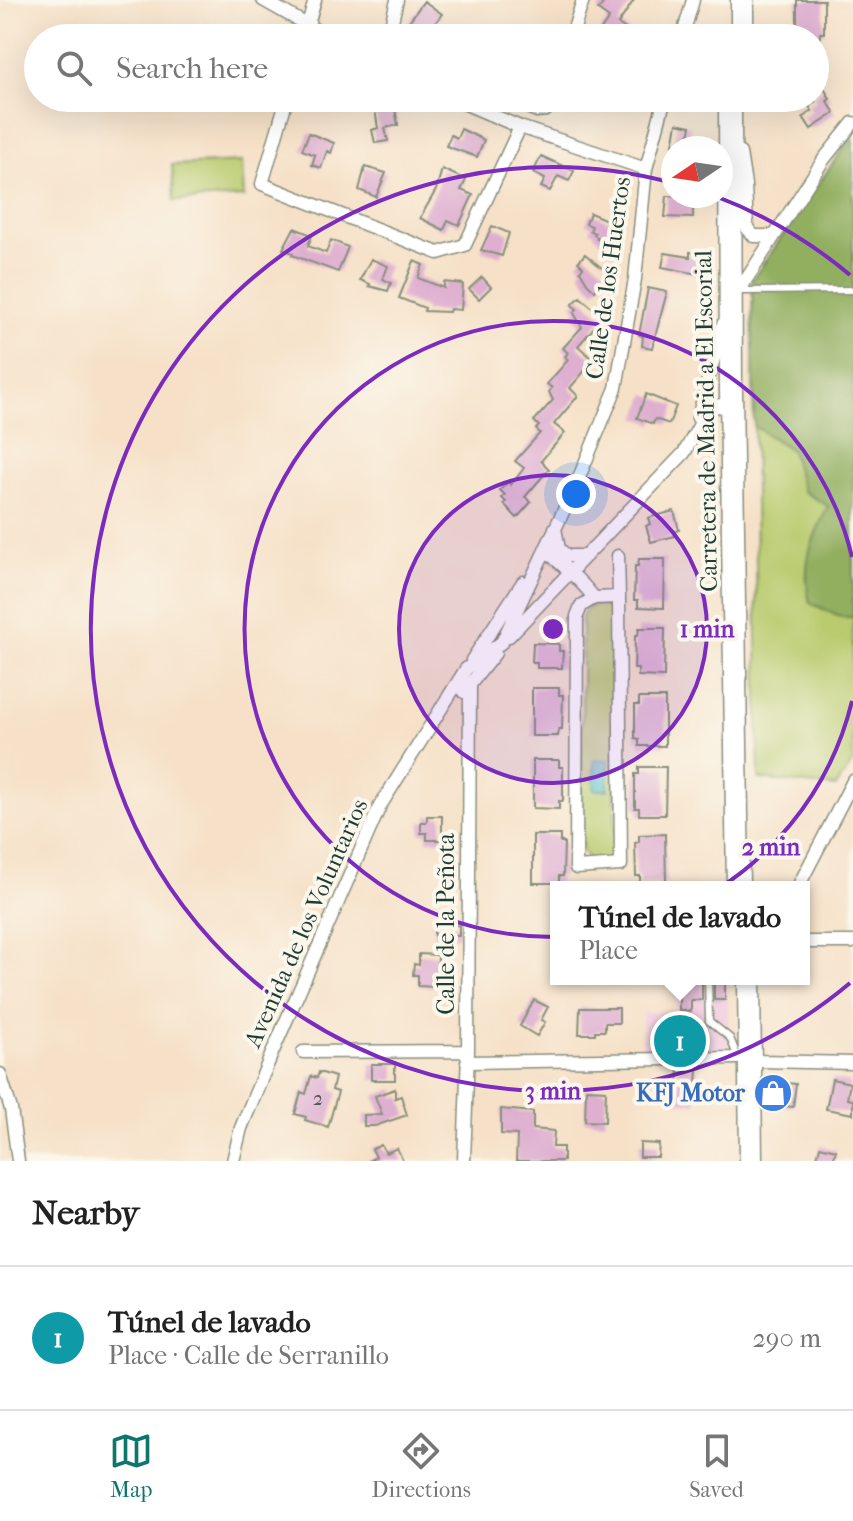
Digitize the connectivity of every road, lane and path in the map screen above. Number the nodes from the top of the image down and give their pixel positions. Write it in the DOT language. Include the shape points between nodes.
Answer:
graph roads {
  1 [pos="263,0"];
  2 [pos="315,0"];
  3 [pos="397,0"];
  4 [pos="583,0"];
  5 [pos="693,0"];
  6 [pos="731,0"];
  7 [pos="742,0"];
  8 [pos="295,24"];
  9 [pos="308,24"];
  10 [pos="389,24"];
  11 [pos="575,24"];
  12 [pos="686,24"];
  13 [pos="731,24"];
  14 [pos="742,24"];
  15 [pos="283,112"];
  16 [pos="485,112"];
  17 [pos="661,112"];
  18 [pos="731,112"];
  19 [pos="741,112"];
  20 [pos="853,123"];
  21 [pos="520,127"];
  22 [pos="740,153"];
  23 [pos="646,169"];
  24 [pos="772,236"];
  25 [pos="853,290"];
  26 [pos="738,292"];
  27 [pos="731,416"];
  28 [pos="694,436"];
  29 [pos="555,528"];
  30 [pos="545,549"];
  31 [pos="586,556"];
  32 [pos="618,556"];
  33 [pos="572,571"];
  34 [pos="619,597"];
  35 [pos="594,598"];
  36 [pos="502,642"];
  37 [pos="466,669"];
  38 [pos="470,686"];
  39 [pos="440,714"];
  40 [pos="853,781"];
  41 [pos="740,881"];
  42 [pos="740,881"];
  43 [pos="801,881"];
  44 [pos="810,942"];
  45 [pos="853,942"];
  46 [pos="708,985"];
  47 [pos="738,985"];
  48 [pos="749,985"];
  49 [pos="303,1052"];
  50 [pos="467,1056"];
  51 [pos="744,1056"];
  52 [pos="853,1063"];
  53 [pos="0,1074"];
  54 [pos="6,1107"];
  55 [pos="18,1161"];
  56 [pos="233,1161"];
  57 [pos="464,1161"];
  58 [pos="739,1161"];
  59 [pos="751,1161"];
  1 -- 8 [label="street"];
  2 -- 9 [label="street"];
  3 -- 10 [label="street"];
  4 -- 11 [label="street"];
  5 -- 12 [label="street"];
  6 -- 13 [label="highway"];
  7 -- 14 [label="highway"];
  15 -- 21 [label="street" via="262,184 438,253 465,245"];
  16 -- 21 [label="street"];
  17 -- 23 [label="street, Calle de los Huertos"];
  18 -- 26 [label="highway, Carretera de Madrid a El Escorial"];
  19 -- 22 [label="highway, Carretera de Madrid a El Escorial"];
  20 -- 24 [label="street, Avenida de los Voluntarios"];
  21 -- 23 [label="street"];
  22 -- 24 [label="street" via="747,228 754,236"];
  22 -- 26 [label="highway, Carretera de Madrid a El Escorial"];
  23 -- 29 [label="street, Calle de los Huertos" via="635,279 616,388"];
  24 -- 26 [label="street, Avenida de los Voluntarios"];
  25 -- 26 [label="lane"];
  26 -- 27 [label="highway, Carretera de Madrid a El Escorial"];
  26 -- 28 [label="street, Avenida de los Voluntarios"];
  26 -- 41 [label="highway, Carretera de Madrid a El Escorial"];
  27 -- 28 [label="street, Avenida de los Voluntarios" via="724,406 715,405"];
  27 -- 42 [label="highway, Carretera de Madrid a El Escorial"];
  28 -- 31 [label="street, Avenida de los Voluntarios"];
  29 -- 30 [label="street, Calle de los Huertos"];
  29 -- 31 [label="street" via="559,549 567,556"];
  30 -- 33 [label="street"];
  30 -- 36 [label="street, Calle de los Huertos"];
  30 -- 37 [label="street, Calle de los Huertos"];
  31 -- 33 [label="street, Avenida de los Voluntarios"];
  32 -- 34 [label="street"];
  33 -- 35 [label="street"];
  33 -- 36 [label="street, Avenida de los Voluntarios"];
  34 -- 35 [label="street"];
  34 -- 35 [label="street" via="621,865 576,868 577,616"];
  36 -- 37 [label="street, Avenida de los Voluntarios"];
  36 -- 38 [label="street, Avenida de los Voluntarios"];
  37 -- 39 [label="street, Avenida de los Voluntarios"];
  38 -- 39 [label="street, Avenida de los Voluntarios"];
  38 -- 50 [label="street, Calle de la Peñota"];
  39 -- 56 [label="street, Avenida de los Voluntarios" via="380,806 241,1128"];
  40 -- 43 [label="street"];
  44 -- 45 [label="street"];
  46 -- 51 [label="lane" via="709,1021"];
  47 -- 51 [label="highway"];
  48 -- 51 [label="highway"];
  49 -- 50 [label="street"];
  50 -- 51 [label="street"];
  50 -- 57 [label="street, Calle de la Peñota"];
  51 -- 52 [label="street"];
  51 -- 58 [label="highway"];
  51 -- 59 [label="highway"];
  53 -- 54 [label="street"];
  54 -- 55 [label="street"];
}
